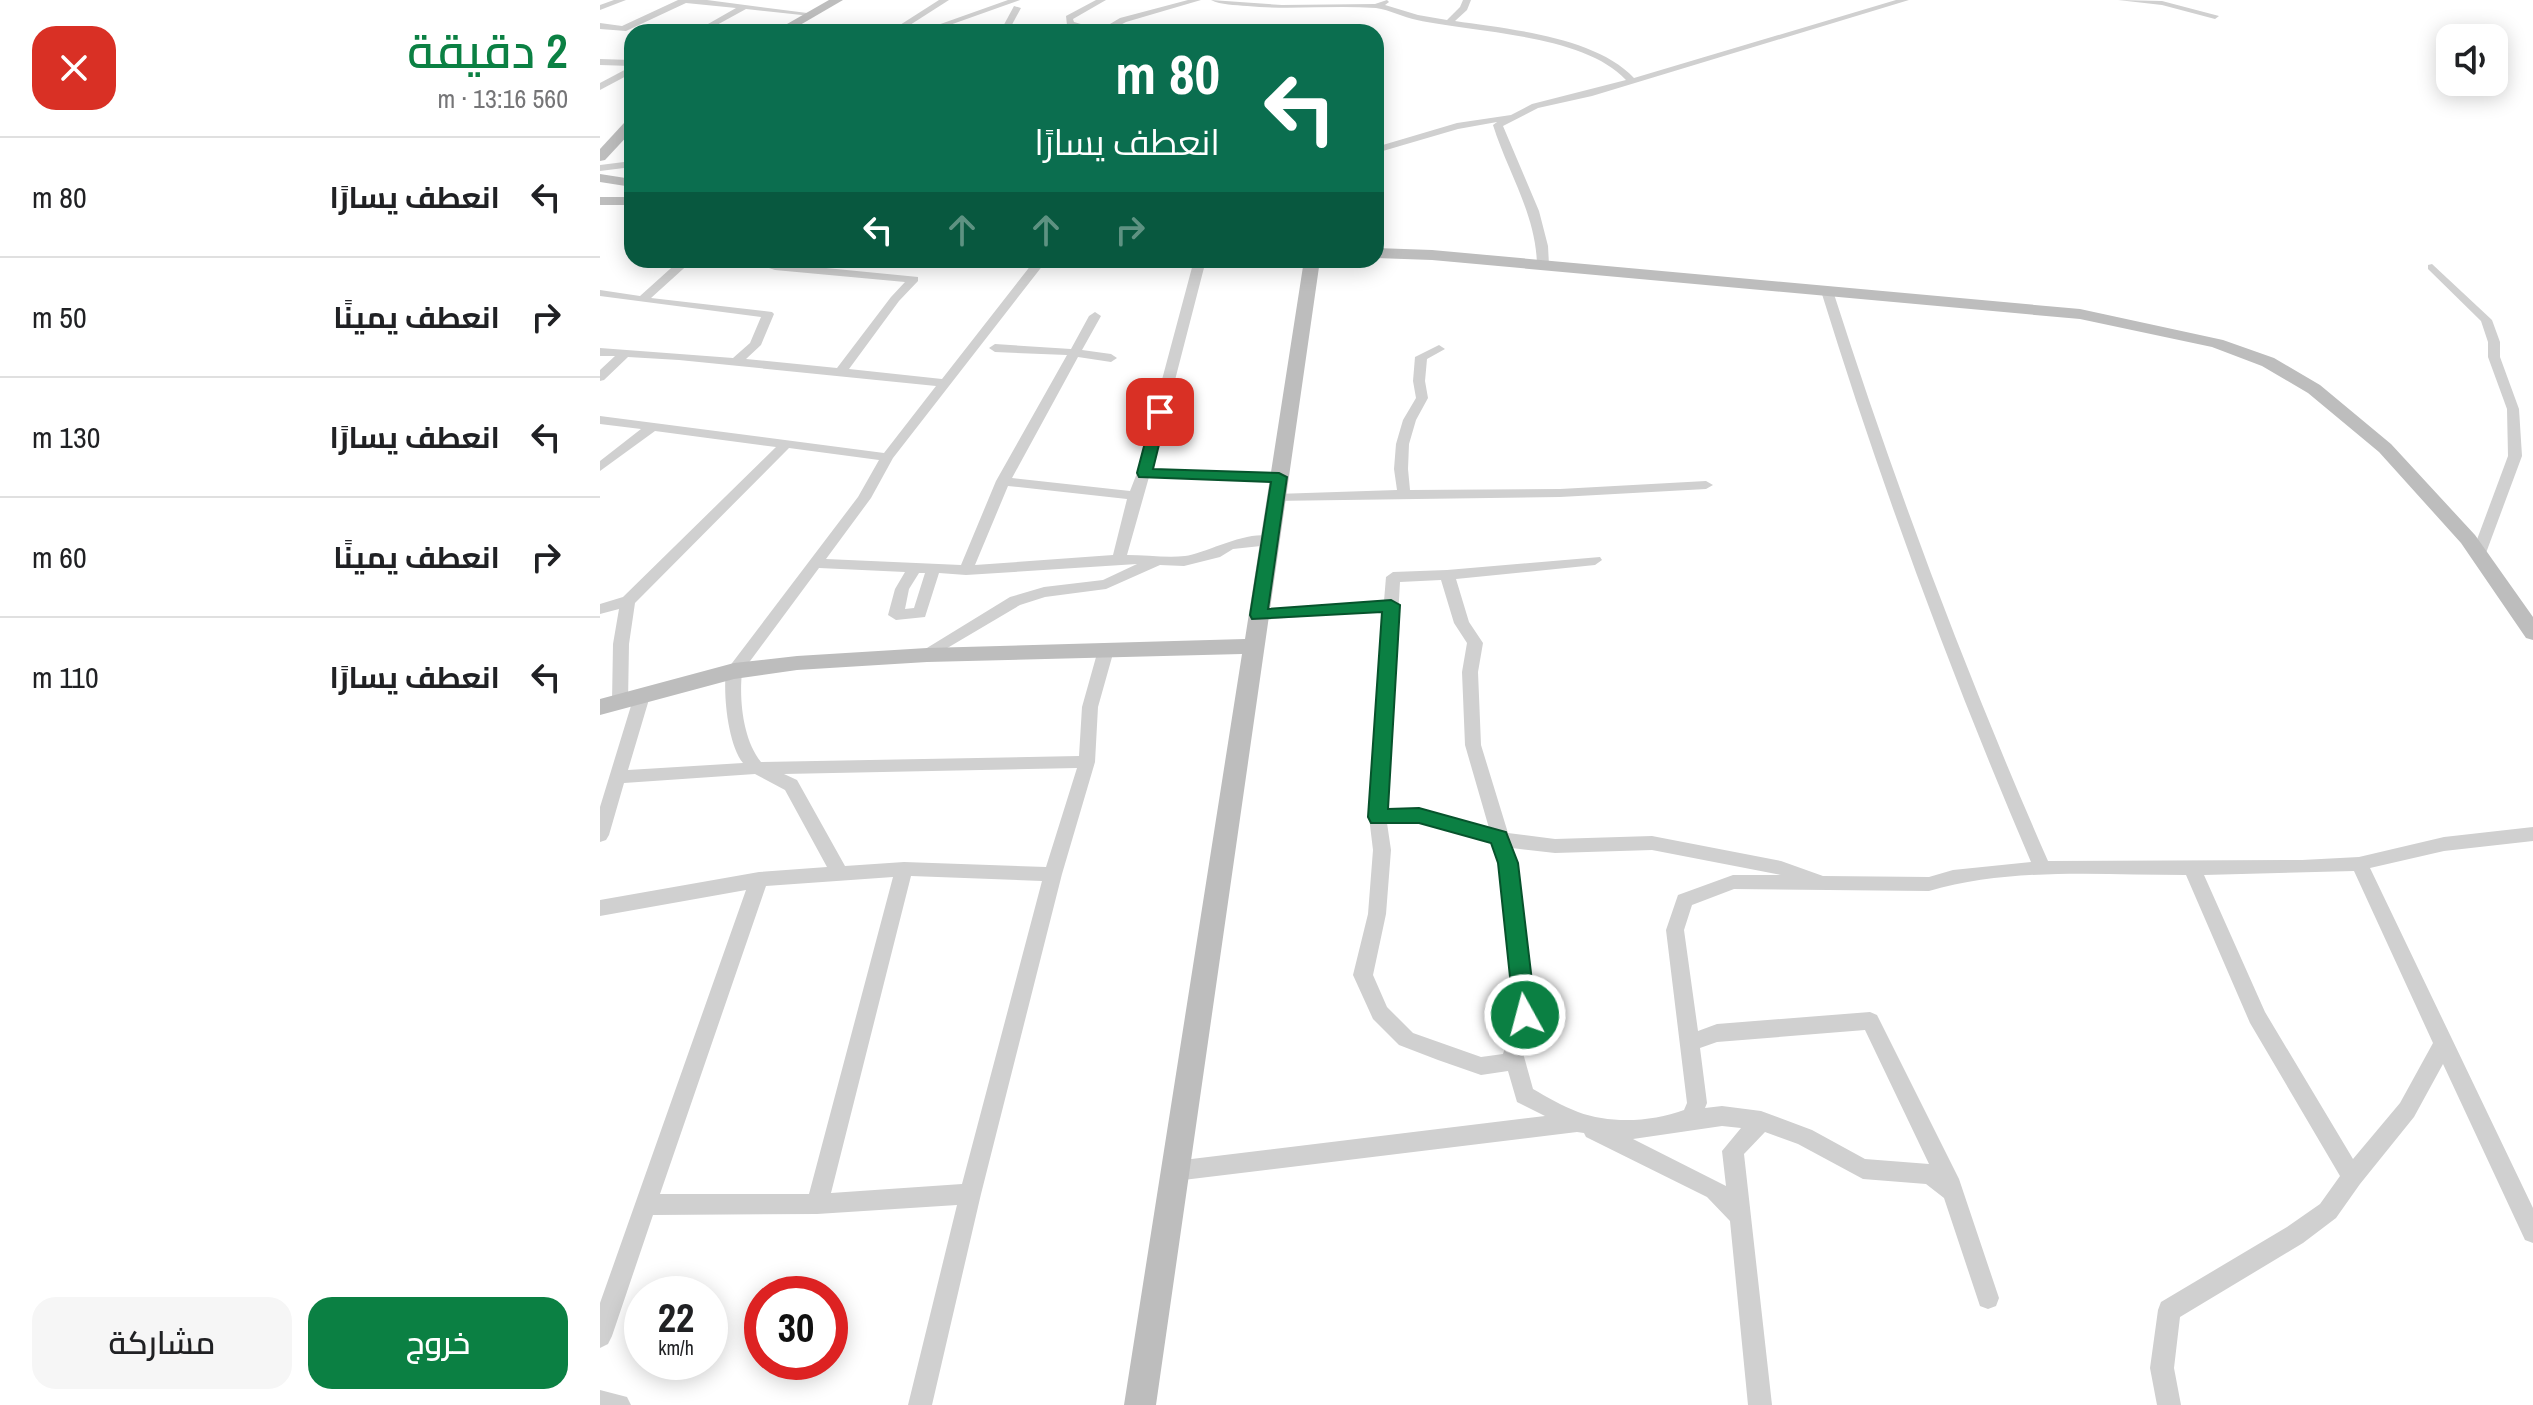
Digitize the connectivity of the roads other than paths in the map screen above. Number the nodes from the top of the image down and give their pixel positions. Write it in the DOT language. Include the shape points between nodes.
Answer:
graph roads {
  1 [pos="622,0"];
  2 [pos="684,0"];
  3 [pos="837,0"];
  4 [pos="945,0"];
  5 [pos="1102,0"];
  6 [pos="1197,0"];
  7 [pos="1215,0"];
  8 [pos="1390,0"];
  9 [pos="1467,0"];
  10 [pos="1905,0"];
  11 [pos="2122,0"];
  12 [pos="1016,2"];
  13 [pos="1376,6"];
  14 [pos="744,7"];
  15 [pos="600,8"];
  16 [pos="811,14"];
  17 [pos="2215,16"];
  18 [pos="1450,22"];
  19 [pos="634,24"];
  20 [pos="713,24"];
  21 [pos="793,24"];
  22 [pos="907,24"];
  23 [pos="949,24"];
  24 [pos="1007,24"];
  25 [pos="1073,24"];
  26 [pos="1124,24"];
  27 [pos="600,26"];
  28 [pos="624,29"];
  29 [pos="600,62"];
  30 [pos="624,65"];
  31 [pos="624,71"];
  32 [pos="1632,81"];
  33 [pos="600,87"];
  34 [pos="1510,117"];
  35 [pos="624,129"];
  36 [pos="624,132"];
  37 [pos="600,140"];
  38 [pos="1384,148"];
  39 [pos="600,157"];
  40 [pos="624,165"];
  41 [pos="600,168"];
  42 [pos="600,178"];
  43 [pos="624,182"];
  44 [pos="600,201"];
  45 [pos="624,201"];
  46 [pos="1384,254"];
  47 [pos="1543,265"];
  48 [pos="2432,267"];
  49 [pos="678,268"];
  50 [pos="787,268"];
  51 [pos="1035,268"];
  52 [pos="1198,268"];
  53 [pos="1311,268"];
  54 [pos="1827,291"];
  55 [pos="600,293"];
  56 [pos="642,300"];
  57 [pos="1095,316"];
  58 [pos="991,326"];
  59 [pos="1439,349"];
  60 [pos="600,352"];
  61 [pos="1074,352"];
  62 [pos="623,355"];
  63 [pos="1111,358"];
  64 [pos="736,362"];
  65 [pos="840,373"];
  66 [pos="600,377"];
  67 [pos="946,383"];
  68 [pos="600,420"];
  69 [pos="653,426"];
  70 [pos="786,444"];
  71 [pos="887,457"];
  72 [pos="600,467"];
  73 [pos="1144,473"];
  74 [pos="1003,481"];
  75 [pos="1706,485"];
  76 [pos="1278,488"];
  77 [pos="1136,493"];
  78 [pos="1404,494"];
  79 [pos="1270,540"];
  80 [pos="2479,553"];
  81 [pos="1119,559"];
  82 [pos="1158,560"];
  83 [pos="1595,560"];
  84 [pos="813,563"];
  85 [pos="915,568"];
  86 [pos="933,569"];
  87 [pos="966,570"];
  88 [pos="1447,575"];
  89 [pos="628,601"];
  90 [pos="1391,605"];
  91 [pos="600,609"];
  92 [pos="1258,615"];
  93 [pos="2533,633"];
  94 [pos="1254,646"];
  95 [pos="1106,650"];
  96 [pos="927,655"];
  97 [pos="734,671"];
  98 [pos="642,696"];
  99 [pos="610,704"];
  100 [pos="1087,762"];
  101 [pos="757,768"];
  102 [pos="619,777"];
  103 [pos="1378,817"];
  104 [pos="2533,834"];
  105 [pos="600,835"];
  106 [pos="1499,838"];
  107 [pos="2359,864"];
  108 [pos="2192,867"];
  109 [pos="2042,868"];
  110 [pos="904,869"];
  111 [pos="839,872"];
  112 [pos="1053,874"];
  113 [pos="759,879"];
  114 [pos="1833,884"];
  115 [pos="600,908"];
  116 [pos="2445,1041"];
  117 [pos="1690,1043"];
  118 [pos="1515,1061"];
  119 [pos="1683,1120"];
  120 [pos="1761,1121"];
  121 [pos="1577,1122"];
  122 [pos="1175,1171"];
  123 [pos="2352,1177"];
  124 [pos="1953,1191"];
  125 [pos="970,1194"];
  126 [pos="817,1204"];
  127 [pos="644,1205"];
  128 [pos="1740,1216"];
  129 [pos="2533,1232"];
  130 [pos="1988,1298"];
  131 [pos="600,1336"];
  132 [pos="600,1402"];
  133 [pos="619,1405"];
  134 [pos="920,1405"];
  135 [pos="1140,1405"];
  136 [pos="1760,1405"];
  137 [pos="2169,1405"];
  1 -- 15 [label="street"];
  2 -- 14 [label="street"];
  2 -- 19 [label="street"];
  3 -- 16 [label="street"];
  4 -- 22 [label="street"];
  5 -- 25 [label="street" via="1077,11 1069,18"];
  6 -- 26 [label="street" via="1131,17"];
  7 -- 13 [label="street" via="1282,7"];
  8 -- 13 [label="street"];
  9 -- 18 [label="street"];
  10 -- 32 [label="street"];
  11 -- 17 [label="street"];
  12 -- 23 [label="street"];
  12 -- 24 [label="street"];
  13 -- 18 [label="street"];
  14 -- 16 [label="street"];
  14 -- 20 [label="street"];
  16 -- 21 [label="street"];
  18 -- 32 [label="street" via="1587,53 1616,63"];
  27 -- 28 [label="street"];
  29 -- 30 [label="street"];
  31 -- 33 [label="street"];
  32 -- 34 [label="street"];
  34 -- 38 [label="street"];
  34 -- 47 [label="street" via="1498,125 1537,219 1545,245"];
  35 -- 37 [label="street"];
  36 -- 39 [label="street"];
  40 -- 41 [label="street"];
  42 -- 43 [label="street"];
  44 -- 45 [label="street"];
  46 -- 47 [label="street"];
  47 -- 54 [label="street"];
  48 -- 80 [label="street" via="2486,320 2513,409 2515,456"];
  49 -- 56 [label="street"];
  50 -- 65 [label="street" via="914,279"];
  51 -- 58 [label="street"];
  52 -- 73 [label="street"];
  53 -- 76 [label="street"];
  54 -- 80 [label="street" via="2080,314 2217,343 2268,362 2314,389 2385,448"];
  54 -- 109 [label="street" via="1909,537"];
  55 -- 56 [label="street"];
  56 -- 64 [label="street" via="768,314 755,345"];
  57 -- 61 [label="street"];
  58 -- 61 [label="street" via="999,353"];
  58 -- 67 [label="street"];
  59 -- 78 [label="street" via="1421,357 1422,398 1410,414 1400,459"];
  60 -- 62 [label="street"];
  61 -- 63 [label="street"];
  61 -- 74 [label="street"];
  62 -- 64 [label="street"];
  62 -- 66 [label="street"];
  64 -- 65 [label="street"];
  65 -- 67 [label="street"];
  67 -- 71 [label="street"];
  68 -- 69 [label="street"];
  69 -- 70 [label="street"];
  69 -- 72 [label="street"];
  70 -- 71 [label="street"];
  70 -- 89 [label="street"];
  71 -- 84 [label="street" via="864,498"];
  73 -- 76 [label="street"];
  73 -- 77 [label="street"];
  74 -- 77 [label="street"];
  74 -- 87 [label="street"];
  75 -- 78 [label="street"];
  76 -- 78 [label="street"];
  76 -- 79 [label="street"];
  77 -- 81 [label="street"];
  79 -- 82 [label="street" via="1229,545 1184,561"];
  79 -- 92 [label="street"];
  80 -- 93 [label="street"];
  81 -- 82 [label="street"];
  81 -- 87 [label="street"];
  82 -- 96 [label="street" via="1106,584 1015,601"];
  83 -- 88 [label="street"];
  84 -- 85 [label="street"];
  84 -- 97 [label="street"];
  85 -- 86 [label="street"];
  85 -- 86 [label="street" via="902,589 896,615 920,613"];
  86 -- 87 [label="street"];
  88 -- 90 [label="street" via="1393,577"];
  88 -- 106 [label="street" via="1462,623 1475,643 1470,672 1473,745"];
  89 -- 91 [label="street"];
  89 -- 99 [label="street"];
  90 -- 92 [label="street"];
  90 -- 103 [label="street"];
  92 -- 94 [label="street"];
  94 -- 95 [label="street"];
  94 -- 122 [label="street"];
  95 -- 96 [label="street"];
  95 -- 100 [label="street" via="1090,707"];
  96 -- 97 [label="street"];
  97 -- 98 [label="street"];
  97 -- 101 [label="street" via="743,751"];
  98 -- 99 [label="street"];
  98 -- 102 [label="street"];
  100 -- 101 [label="street"];
  100 -- 112 [label="street"];
  101 -- 102 [label="street"];
  101 -- 111 [label="street" via="791,785"];
  102 -- 105 [label="street"];
  103 -- 106 [label="street" via="1419,816"];
  103 -- 118 [label="street" via="1382,850 1377,914 1363,975 1380,1013 1406,1039 1445,1054 1481,1066"];
  104 -- 107 [label="street" via="2444,844"];
  106 -- 114 [label="street" via="1555,846 1652,843 1781,868"];
  106 -- 118 [label="street" via="1508,863 1525,1015"];
  107 -- 108 [label="street"];
  107 -- 116 [label="street"];
  108 -- 109 [label="street"];
  108 -- 123 [label="street" via="2257,1017"];
  109 -- 114 [label="street" via="1929,884"];
  110 -- 111 [label="street"];
  110 -- 112 [label="street"];
  110 -- 126 [label="street"];
  111 -- 113 [label="street"];
  112 -- 125 [label="street"];
  113 -- 115 [label="street"];
  113 -- 127 [label="street"];
  114 -- 117 [label="street" via="1733,882 1684,900 1675,930"];
  116 -- 123 [label="street" via="2407,1110"];
  116 -- 129 [label="street"];
  117 -- 119 [label="street" via="1697,1103 1691,1117"];
  117 -- 124 [label="street" via="1717,1033 1870,1021"];
  118 -- 121 [label="street" via="1524,1095"];
  119 -- 120 [label="street" via="1722,1116"];
  119 -- 121 [label="street" via="1637,1132"];
  120 -- 124 [label="street" via="1805,1137 1863,1169 1930,1174"];
  120 -- 128 [label="street" via="1733,1151"];
  121 -- 122 [label="street"];
  121 -- 128 [label="street" via="1715,1190"];
  122 -- 135 [label="street"];
  123 -- 137 [label="street" via="2328,1211 2295,1235 2169,1310 2162,1368"];
  124 -- 130 [label="street"];
  125 -- 126 [label="street"];
  125 -- 134 [label="street"];
  126 -- 127 [label="street"];
  127 -- 131 [label="street"];
  128 -- 136 [label="street"];
  132 -- 133 [label="street"];
}
